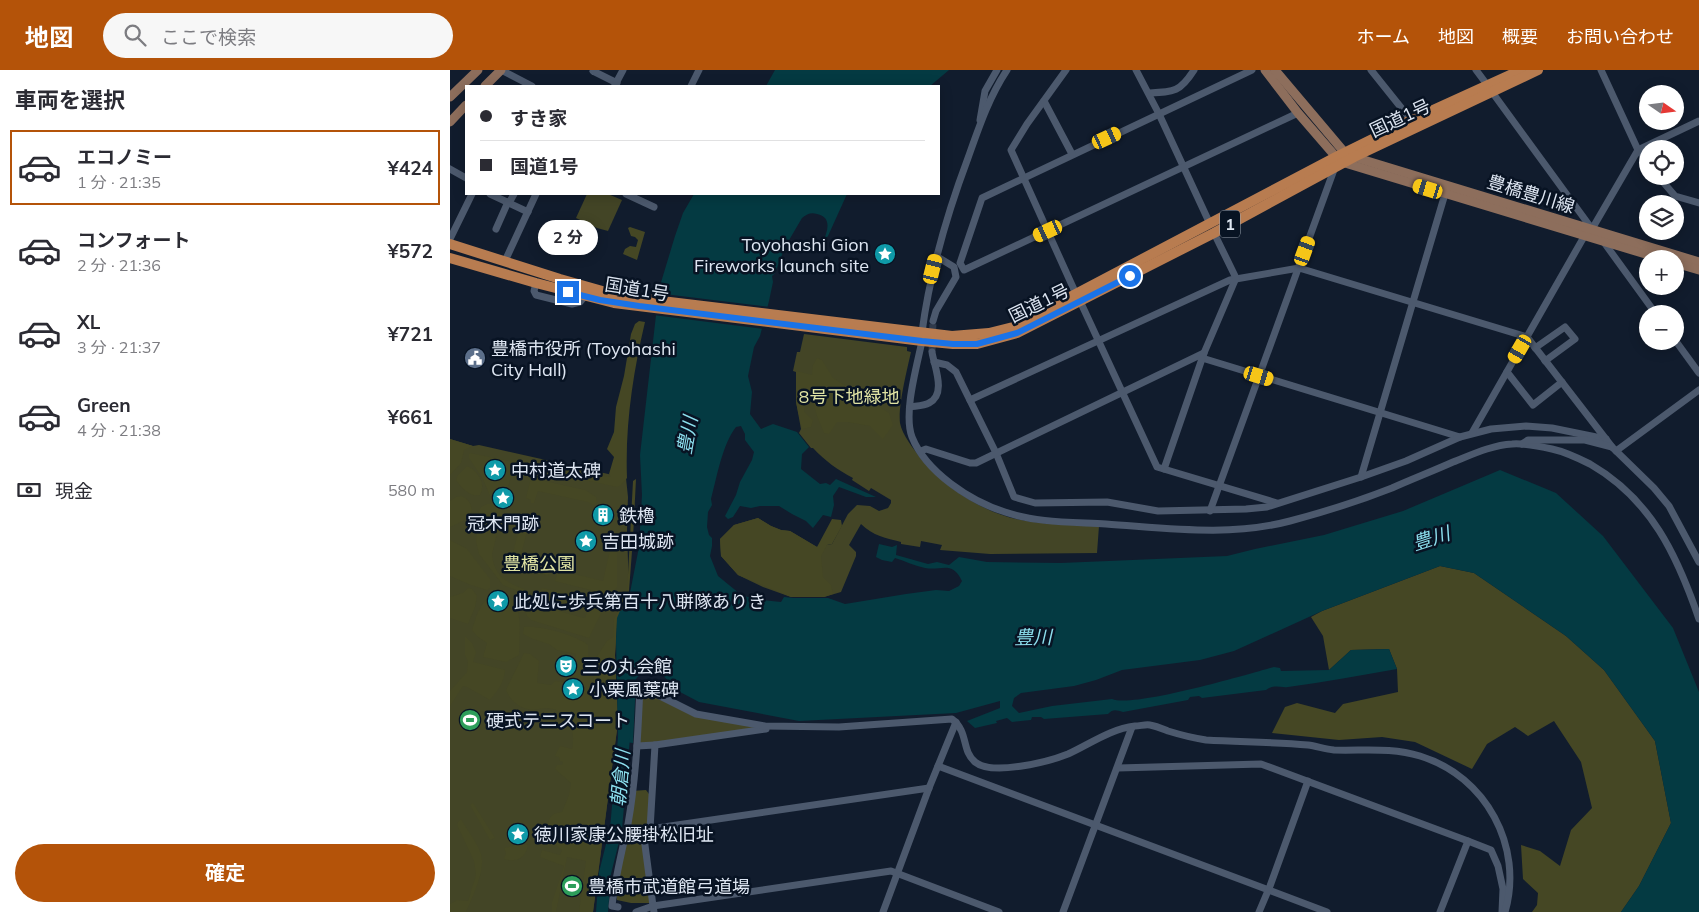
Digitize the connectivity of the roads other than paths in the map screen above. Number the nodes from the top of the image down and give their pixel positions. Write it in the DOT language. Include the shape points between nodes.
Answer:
graph roads {
  1 [pos="478,70"];
  2 [pos="501,70"];
  3 [pos="623,70"];
  4 [pos="700,70"];
  5 [pos="997,70"];
  6 [pos="1007,70"];
  7 [pos="1066,70"];
  8 [pos="1136,70"];
  9 [pos="1194,70"];
  10 [pos="1252,70"];
  11 [pos="1265,70"];
  12 [pos="1275,70"];
  13 [pos="1370,70"];
  14 [pos="1476,70"];
  15 [pos="1520,70"];
  16 [pos="1538,70"];
  17 [pos="1601,70"];
  18 [pos="593,71"];
  19 [pos="522,84"];
  20 [pos="616,84"];
  21 [pos="486,85"];
  22 [pos="692,85"];
  23 [pos="1490,89"];
  24 [pos="1149,93"];
  25 [pos="450,97"];
  26 [pos="1044,101"];
  27 [pos="465,106"];
  28 [pos="1298,113"];
  29 [pos="1159,114"];
  30 [pos="1411,120"];
  31 [pos="1699,121"];
  32 [pos="450,122"];
  33 [pos="980,125"];
  34 [pos="1638,150"];
  35 [pos="1072,154"];
  36 [pos="1343,159"];
  37 [pos="1183,167"];
  38 [pos="450,169"];
  39 [pos="465,177"];
  40 [pos="1024,177"];
  41 [pos="1666,185"];
  42 [pos="1445,194"];
  43 [pos="472,195"];
  44 [pos="492,195"];
  45 [pos="513,195"];
  46 [pos="536,195"];
  47 [pos="628,195"];
  48 [pos="509,202"];
  49 [pos="1699,203"];
  50 [pos="654,207"];
  51 [pos="528,212"];
  52 [pos="1212,228"];
  53 [pos="496,229"];
  54 [pos="1048,231"];
  55 [pos="1588,232"];
  56 [pos="450,239"];
  57 [pos="1603,241"];
  58 [pos="450,244"];
  59 [pos="1639,252"];
  60 [pos="936,256"];
  61 [pos="450,258"];
  62 [pos="506,261"];
  63 [pos="1699,262"];
  64 [pos="1684,266"];
  65 [pos="1299,268"];
  66 [pos="1699,270"];
  67 [pos="1236,278"];
  68 [pos="1078,297"];
  69 [pos="1413,302"];
  70 [pos="640,303"];
  71 [pos="1649,305"];
  72 [pos="933,321"];
  73 [pos="918,336"];
  74 [pos="1527,337"];
  75 [pos="1100,341"];
  76 [pos="1536,348"];
  77 [pos="1682,350"];
  78 [pos="932,352"];
  79 [pos="1203,356"];
  80 [pos="1545,361"];
  81 [pos="934,362"];
  82 [pos="1506,372"];
  83 [pos="1699,373"];
  84 [pos="1259,376"];
  85 [pos="1562,382"];
  86 [pos="1699,390"];
  87 [pos="1122,392"];
  88 [pos="970,400"];
  89 [pos="910,407"];
  90 [pos="1380,412"];
  91 [pos="1472,433"];
  92 [pos="1460,437"];
  93 [pos="1606,440"];
  94 [pos="1522,444"];
  95 [pos="1614,449"];
  96 [pos="921,451"];
  97 [pos="996,453"];
  98 [pos="1164,469"];
  99 [pos="1361,477"];
  100 [pos="1219,484"];
  101 [pos="1277,503"];
  102 [pos="1210,511"];
  103 [pos="1696,548"];
  104 [pos="1699,562"];
  105 [pos="1699,619"];
  106 [pos="956,722"];
  107 [pos="781,727"];
  108 [pos="1132,727"];
  109 [pos="655,744"];
  110 [pos="637,746"];
  111 [pos="938,766"];
  112 [pos="1118,768"];
  113 [pos="1308,781"];
  114 [pos="929,788"];
  115 [pos="1095,826"];
  116 [pos="650,829"];
  117 [pos="1468,841"];
  118 [pos="897,873"];
  119 [pos="1267,890"];
  120 [pos="618,907"];
  121 [pos="654,909"];
  122 [pos="636,912"];
  123 [pos="883,912"];
  124 [pos="999,912"];
  125 [pos="1063,912"];
  126 [pos="1259,912"];
  127 [pos="1327,912"];
  128 [pos="1440,912"];
  129 [pos="1504,912"];
  1 -- 25 [label="main road"];
  2 -- 19 [label="street"];
  2 -- 21 [label="main road"];
  3 -- 20 [label="street"];
  4 -- 22 [label="street"];
  5 -- 33 [label="street" via="985,91"];
  6 -- 33 [label="street"];
  7 -- 26 [label="street"];
  8 -- 24 [label="street"];
  9 -- 24 [label="street" via="1187,81 1170,92"];
  10 -- 29 [label="street"];
  11 -- 28 [label="main road"];
  12 -- 36 [label="main road"];
  13 -- 30 [label="street"];
  14 -- 23 [label="street"];
  15 -- 23 [label="highway, 国道1号 / 1"];
  16 -- 23 [label="highway, 国道1号 / 1"];
  17 -- 34 [label="street"];
  18 -- 20 [label="street"];
  23 -- 30 [label="highway, 国道1号 / 1"];
  23 -- 36 [label="highway, 国道1号 / 1"];
  23 -- 55 [label="street"];
  24 -- 29 [label="street"];
  26 -- 35 [label="street"];
  26 -- 40 [label="street" via="1011,150"];
  27 -- 32 [label="main road"];
  28 -- 36 [label="main road"];
  28 -- 37 [label="street"];
  29 -- 35 [label="street"];
  29 -- 37 [label="street"];
  30 -- 36 [label="highway, 国道1号 / 1"];
  31 -- 34 [label="street"];
  33 -- 60 [label="street"];
  34 -- 55 [label="street"];
  35 -- 40 [label="street"];
  36 -- 42 [label="main road, 豊橋豊川線"];
  36 -- 52 [label="highway, 国道1号 / 1"];
  36 -- 55 [label="main road, 豊橋豊川線"];
  36 -- 65 [label="street"];
  37 -- 52 [label="street"];
  37 -- 54 [label="street"];
  38 -- 39 [label="street"];
  40 -- 54 [label="street"];
  40 -- 54 [label="street" via="982,198 960,263 964,270"];
  41 -- 49 [label="street" via="1675,196"];
  42 -- 55 [label="main road, 豊橋豊川線"];
  42 -- 69 [label="street"];
  43 -- 56 [label="street"];
  44 -- 48 [label="street"];
  45 -- 48 [label="street"];
  46 -- 51 [label="street"];
  47 -- 50 [label="street"];
  48 -- 51 [label="street"];
  48 -- 53 [label="street"];
  51 -- 62 [label="street"];
  52 -- 67 [label="street"];
  52 -- 68 [label="highway, 国道1号 / 1"];
  54 -- 68 [label="street"];
  55 -- 57 [label="main road, 豊橋豊川線"];
  55 -- 63 [label="main road, 豊橋豊川線"];
  55 -- 74 [label="street"];
  57 -- 59 [label="main road, 豊橋豊川線"];
  57 -- 71 [label="street"];
  58 -- 62 [label="highway, 国道1号 / 1"];
  60 -- 72 [label="street" via="954,267 956,277"];
  60 -- 73 [label="street"];
  61 -- 70 [label="highway, 国道1号 / 1" via="585,296"];
  62 -- 70 [label="highway, 国道1号 / 1"];
  64 -- 66 [label="main road"];
  65 -- 67 [label="street"];
  65 -- 69 [label="street"];
  65 -- 84 [label="street"];
  67 -- 75 [label="street"];
  67 -- 79 [label="street"];
  68 -- 73 [label="highway, 国道1号 / 1" via="1013,327 989,333"];
  68 -- 75 [label="street"];
  69 -- 74 [label="street"];
  69 -- 90 [label="street"];
  70 -- 73 [label="highway, 国道1号 / 1"];
  73 -- 89 [label="street"];
  74 -- 76 [label="street"];
  74 -- 82 [label="street"];
  75 -- 87 [label="street"];
  75 -- 88 [label="street"];
  76 -- 80 [label="street"];
  76 -- 80 [label="street" via="1565,327 1575,339"];
  77 -- 83 [label="street"];
  78 -- 81 [label="street"];
  79 -- 84 [label="street"];
  79 -- 87 [label="street"];
  79 -- 98 [label="street"];
  80 -- 85 [label="street"];
  81 -- 88 [label="street" via="952,367"];
  81 -- 89 [label="street" via="939,393 927,404"];
  82 -- 85 [label="street" via="1533,404"];
  82 -- 91 [label="street"];
  84 -- 90 [label="street"];
  84 -- 100 [label="street"];
  85 -- 93 [label="street"];
  86 -- 95 [label="street"];
  87 -- 97 [label="street"];
  87 -- 98 [label="street" via="1157,467"];
  88 -- 97 [label="street"];
  89 -- 96 [label="street" via="910,430"];
  90 -- 92 [label="street"];
  90 -- 99 [label="street"];
  91 -- 92 [label="street"];
  91 -- 93 [label="street" via="1526,426 1552,428"];
  92 -- 99 [label="street" via="1406,462"];
  93 -- 95 [label="street"];
  94 -- 95 [label="street" via="1528,440 1585,440"];
  94 -- 96 [label="street" via="1488,449 1367,497 1289,521 1254,527 1182,530 1041,520 1005,512 957,488 934,470"];
  94 -- 105 [label="street" via="1553,449 1581,460 1616,480 1631,493 1664,538"];
  95 -- 103 [label="street" via="1670,506"];
  96 -- 97 [label="street" via="970,463"];
  97 -- 102 [label="street" via="1014,497 1023,500 1035,503 1107,502 1158,511"];
  98 -- 100 [label="street"];
  99 -- 101 [label="street"];
  100 -- 101 [label="street"];
  100 -- 102 [label="street"];
  101 -- 102 [label="street" via="1267,507"];
  103 -- 104 [label="street"];
  106 -- 107 [label="street" via="952,719 839,727"];
  106 -- 108 [label="street" via="963,732 966,750 975,762 999,768 1054,759 1113,732"];
  106 -- 111 [label="street"];
  107 -- 109 [label="street"];
  107 -- 110 [label="street" via="696,714 640,686"];
  108 -- 112 [label="street"];
  108 -- 129 [label="street" via="1150,725 1206,740 1310,745 1332,750 1401,751 1442,765 1474,789 1497,819 1511,872"];
  109 -- 110 [label="street"];
  109 -- 116 [label="street"];
  110 -- 120 [label="street" via="628,823 614,883 612,906"];
  111 -- 114 [label="street"];
  111 -- 115 [label="street"];
  112 -- 113 [label="street" via="1261,764"];
  112 -- 115 [label="street"];
  113 -- 117 [label="street"];
  113 -- 119 [label="street"];
  114 -- 116 [label="street"];
  114 -- 118 [label="street"];
  115 -- 119 [label="street"];
  115 -- 125 [label="street"];
  116 -- 121 [label="street" via="643,830"];
  117 -- 128 [label="street"];
  117 -- 129 [label="street" via="1491,850 1503,889"];
  118 -- 121 [label="street" via="891,871"];
  118 -- 123 [label="street"];
  118 -- 124 [label="street"];
  119 -- 126 [label="street"];
  119 -- 127 [label="street"];
  121 -- 122 [label="street"];
}
